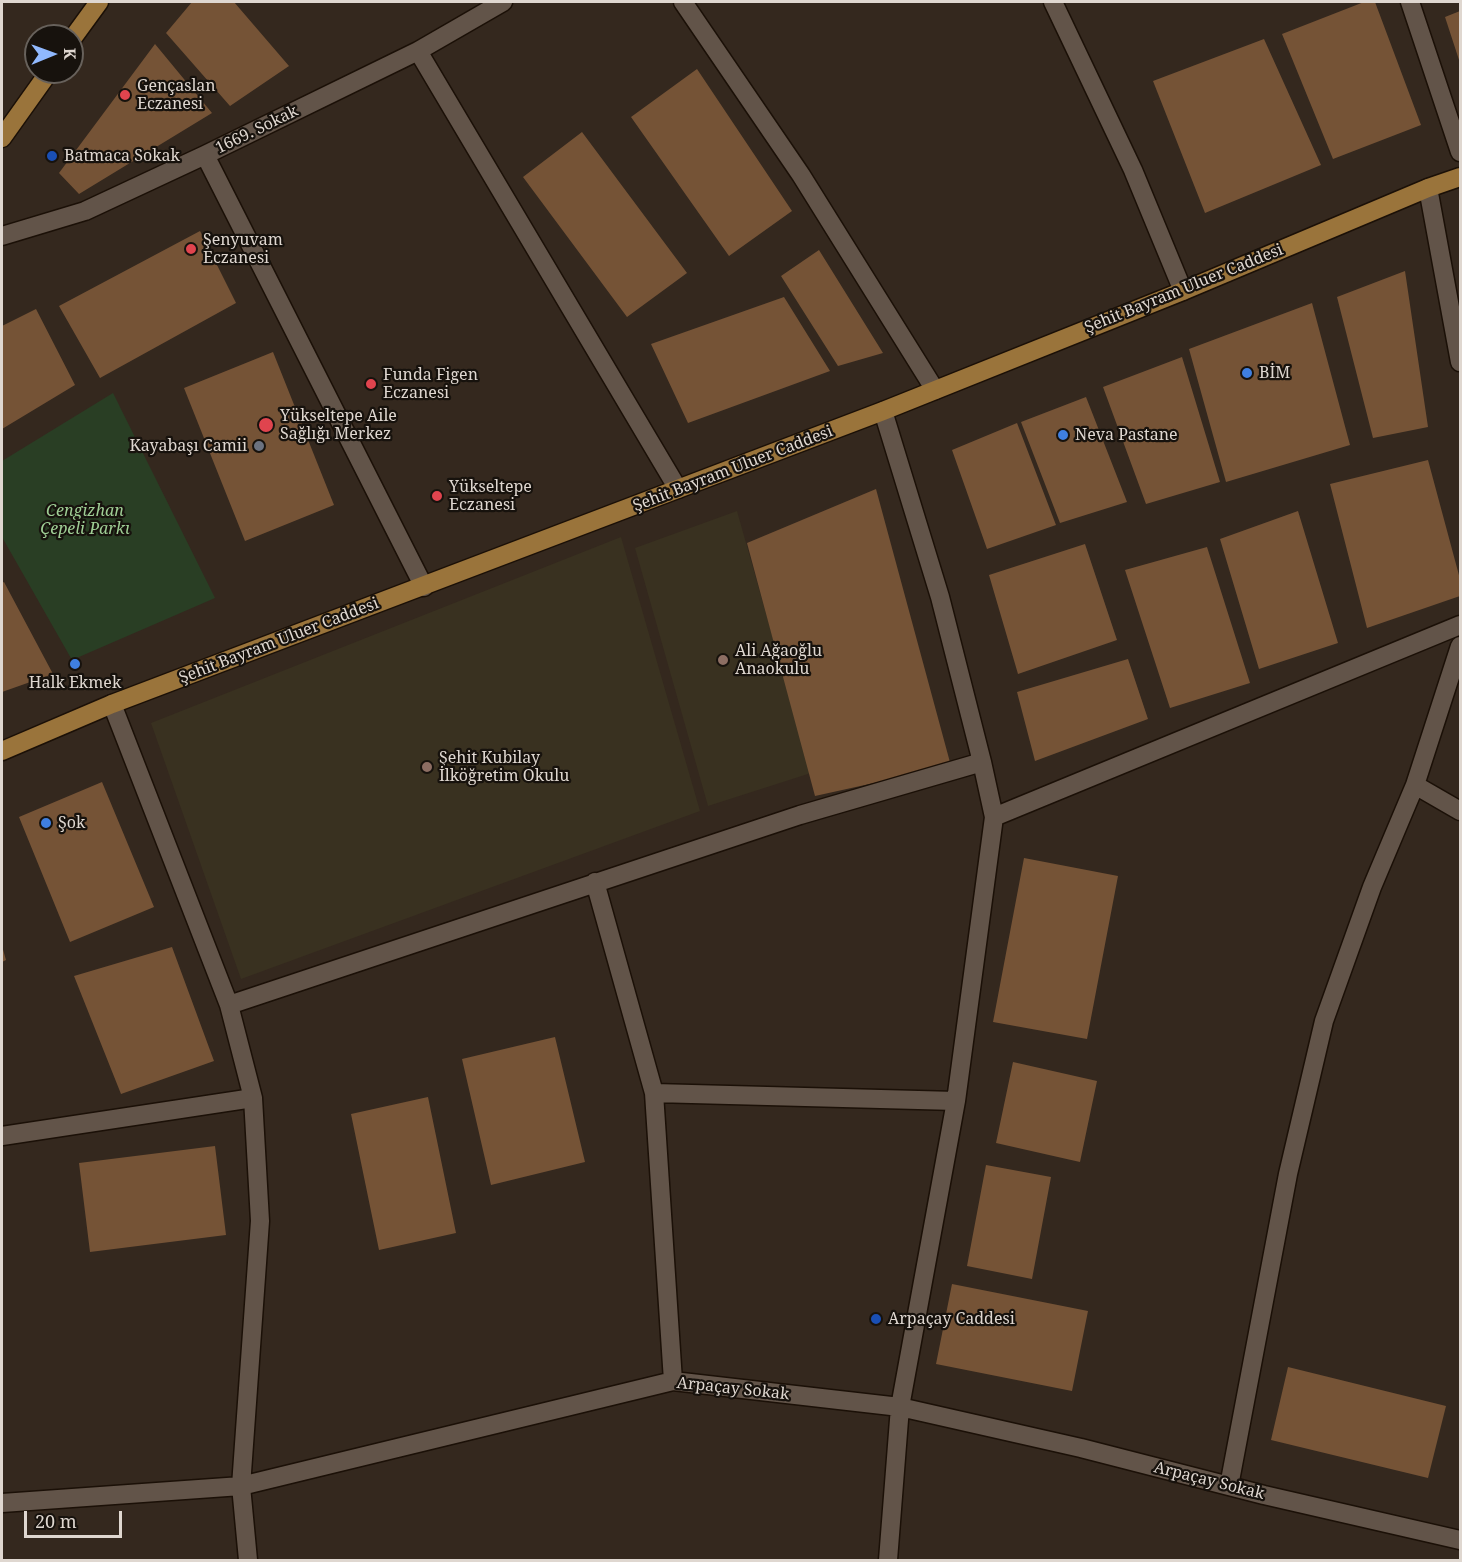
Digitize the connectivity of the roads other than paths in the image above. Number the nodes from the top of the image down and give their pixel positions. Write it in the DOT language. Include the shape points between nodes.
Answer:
graph roads {
  1 [pos="99,2"];
  2 [pos="503,2"];
  3 [pos="683,2"];
  4 [pos="1053,2"];
  5 [pos="1410,2"];
  6 [pos="83,24"];
  7 [pos="418,51"];
  8 [pos="40,84"];
  9 [pos="2,138"];
  10 [pos="1461,152"];
  11 [pos="205,155"];
  12 [pos="1461,177"];
  13 [pos="1428,188"];
  14 [pos="2,236"];
  15 [pos="1183,291"];
  16 [pos="1461,362"];
  17 [pos="934,390"];
  18 [pos="883,411"];
  19 [pos="678,489"];
  20 [pos="424,587"];
  21 [pos="1461,625"];
  22 [pos="1461,646"];
  23 [pos="112,704"];
  24 [pos="2,751"];
  25 [pos="982,762"];
  26 [pos="1415,785"];
  27 [pos="1461,811"];
  28 [pos="994,817"];
  29 [pos="595,882"];
  30 [pos="229,1005"];
  31 [pos="654,1093"];
  32 [pos="252,1098"];
  33 [pos="956,1101"];
  34 [pos="2,1136"];
  35 [pos="673,1381"];
  36 [pos="900,1407"];
  37 [pos="241,1486"];
  38 [pos="1229,1486"];
  39 [pos="2,1503"];
  40 [pos="1461,1540"];
  41 [pos="248,1560"];
  42 [pos="888,1560"];
  1 -- 6 [label="main road"];
  2 -- 7 [label="street, 1669. Sokak"];
  3 -- 17 [label="street" via="801,175"];
  4 -- 15 [label="street" via="1133,170"];
  5 -- 10 [label="street"];
  7 -- 11 [label="street, 1669. Sokak"];
  7 -- 19 [label="street"];
  8 -- 9 [label="main road"];
  11 -- 14 [label="street, 1669. Sokak" via="85,211"];
  11 -- 20 [label="street"];
  12 -- 13 [label="main road, Şehit Bayram Uluer Caddesi"];
  13 -- 15 [label="main road, Şehit Bayram Uluer Caddesi"];
  13 -- 16 [label="street"];
  15 -- 17 [label="main road, Şehit Bayram Uluer Caddesi"];
  17 -- 18 [label="main road, Şehit Bayram Uluer Caddesi"];
  18 -- 19 [label="main road, Şehit Bayram Uluer Caddesi"];
  18 -- 25 [label="street" via="940,597"];
  19 -- 20 [label="main road, Şehit Bayram Uluer Caddesi"];
  20 -- 23 [label="main road, Şehit Bayram Uluer Caddesi"];
  21 -- 28 [label="street"];
  22 -- 26 [label="street"];
  23 -- 24 [label="main road, Şehit Bayram Uluer Caddesi"];
  23 -- 30 [label="street"];
  25 -- 28 [label="street"];
  25 -- 29 [label="street" via="800,815"];
  26 -- 27 [label="street"];
  26 -- 38 [label="street" via="1372,888 1324,1022 1288,1174"];
  28 -- 33 [label="street"];
  29 -- 30 [label="street"];
  29 -- 31 [label="street"];
  30 -- 32 [label="street"];
  31 -- 33 [label="street"];
  31 -- 35 [label="street"];
  32 -- 34 [label="street"];
  32 -- 37 [label="street" via="260,1221"];
  33 -- 36 [label="street"];
  35 -- 36 [label="street, Arpaçay Sokak"];
  35 -- 37 [label="street, Arpaçay Sokak"];
  36 -- 38 [label="street, Arpaçay Sokak"];
  36 -- 42 [label="street"];
  37 -- 39 [label="street, Arpaçay Sokak"];
  37 -- 41 [label="street"];
  38 -- 40 [label="street, Arpaçay Sokak"];
}
